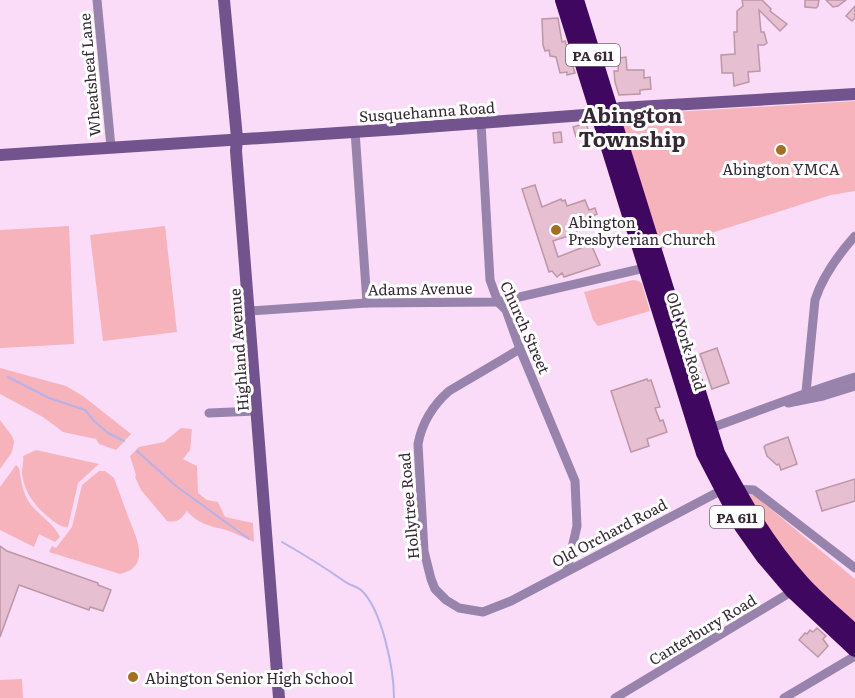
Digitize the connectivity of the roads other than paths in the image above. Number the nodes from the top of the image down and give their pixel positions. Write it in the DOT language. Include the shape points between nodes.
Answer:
graph roads {
  1 [pos="97,0"];
  2 [pos="224,0"];
  3 [pos="563,0"];
  4 [pos="576,0"];
  5 [pos="855,94"];
  6 [pos="604,112"];
  7 [pos="481,123"];
  8 [pos="355,131"];
  9 [pos="237,138"];
  10 [pos="111,147"];
  11 [pos="0,155"];
  12 [pos="855,236"];
  13 [pos="651,266"];
  14 [pos="498,302"];
  15 [pos="367,303"];
  16 [pos="250,311"];
  17 [pos="520,349"];
  18 [pos="855,377"];
  19 [pos="855,386"];
  20 [pos="831,389"];
  21 [pos="806,392"];
  22 [pos="779,405"];
  23 [pos="257,411"];
  24 [pos="209,412"];
  25 [pos="703,431"];
  26 [pos="729,489"];
  27 [pos="855,568"];
  28 [pos="567,570"];
  29 [pos="798,587"];
  30 [pos="510,602"];
  31 [pos="855,633"];
  32 [pos="855,649"];
  33 [pos="855,656"];
  34 [pos="279,698"];
  35 [pos="615,698"];
  36 [pos="783,698"];
  1 -- 10 [label="street, Wheatsheaf Lane"];
  2 -- 9 [label="main road, Highland Avenue"];
  3 -- 6 [label="highway, Old York Road / PA 611"];
  4 -- 6 [label="highway, Old York Road / PA 611"];
  5 -- 6 [label="main road, Susquehanna Road"];
  6 -- 7 [label="main road, Susquehanna Road"];
  6 -- 13 [label="highway, Old York Road / PA 611"];
  7 -- 8 [label="main road, Susquehanna Road"];
  7 -- 14 [label="street, Church Street" via="490,280"];
  8 -- 9 [label="main road, Susquehanna Road"];
  8 -- 15 [label="street"];
  9 -- 10 [label="main road, Susquehanna Road"];
  9 -- 16 [label="main road, Highland Avenue"];
  10 -- 11 [label="main road, Susquehanna Road"];
  12 -- 21 [label="street" via="819,286"];
  13 -- 14 [label="street, Adams Avenue"];
  13 -- 25 [label="highway, Old York Road / PA 611"];
  14 -- 15 [label="street, Adams Avenue"];
  14 -- 17 [label="street, Church Street" via="506,310"];
  15 -- 16 [label="street, Adams Avenue"];
  16 -- 23 [label="main road, Highland Avenue"];
  17 -- 28 [label="street, Church Street" via="575,481 577,526"];
  17 -- 30 [label="street, Hollytree Road" via="440,398 426,417 418,444 424,551 435,589 459,608 483,612"];
  18 -- 20 [label="street"];
  19 -- 20 [label="street"];
  20 -- 21 [label="street"];
  20 -- 22 [label="street"];
  21 -- 22 [label="street"];
  22 -- 25 [label="street"];
  23 -- 24 [label="street"];
  23 -- 34 [label="main road, Highland Avenue"];
  25 -- 26 [label="highway, Old York Road / PA 611" via="704,453"];
  26 -- 27 [label="street" via="754,490"];
  26 -- 28 [label="street, Old Orchard Road"];
  26 -- 29 [label="highway, Old York Road / PA 611" via="742,526 759,551"];
  28 -- 30 [label="street, Old Orchard Road"];
  29 -- 31 [label="highway, Old York Road / PA 611"];
  29 -- 32 [label="highway, Old York Road / PA 611"];
  29 -- 35 [label="street, Canterbury Road"];
  33 -- 36 [label="street"];
}
